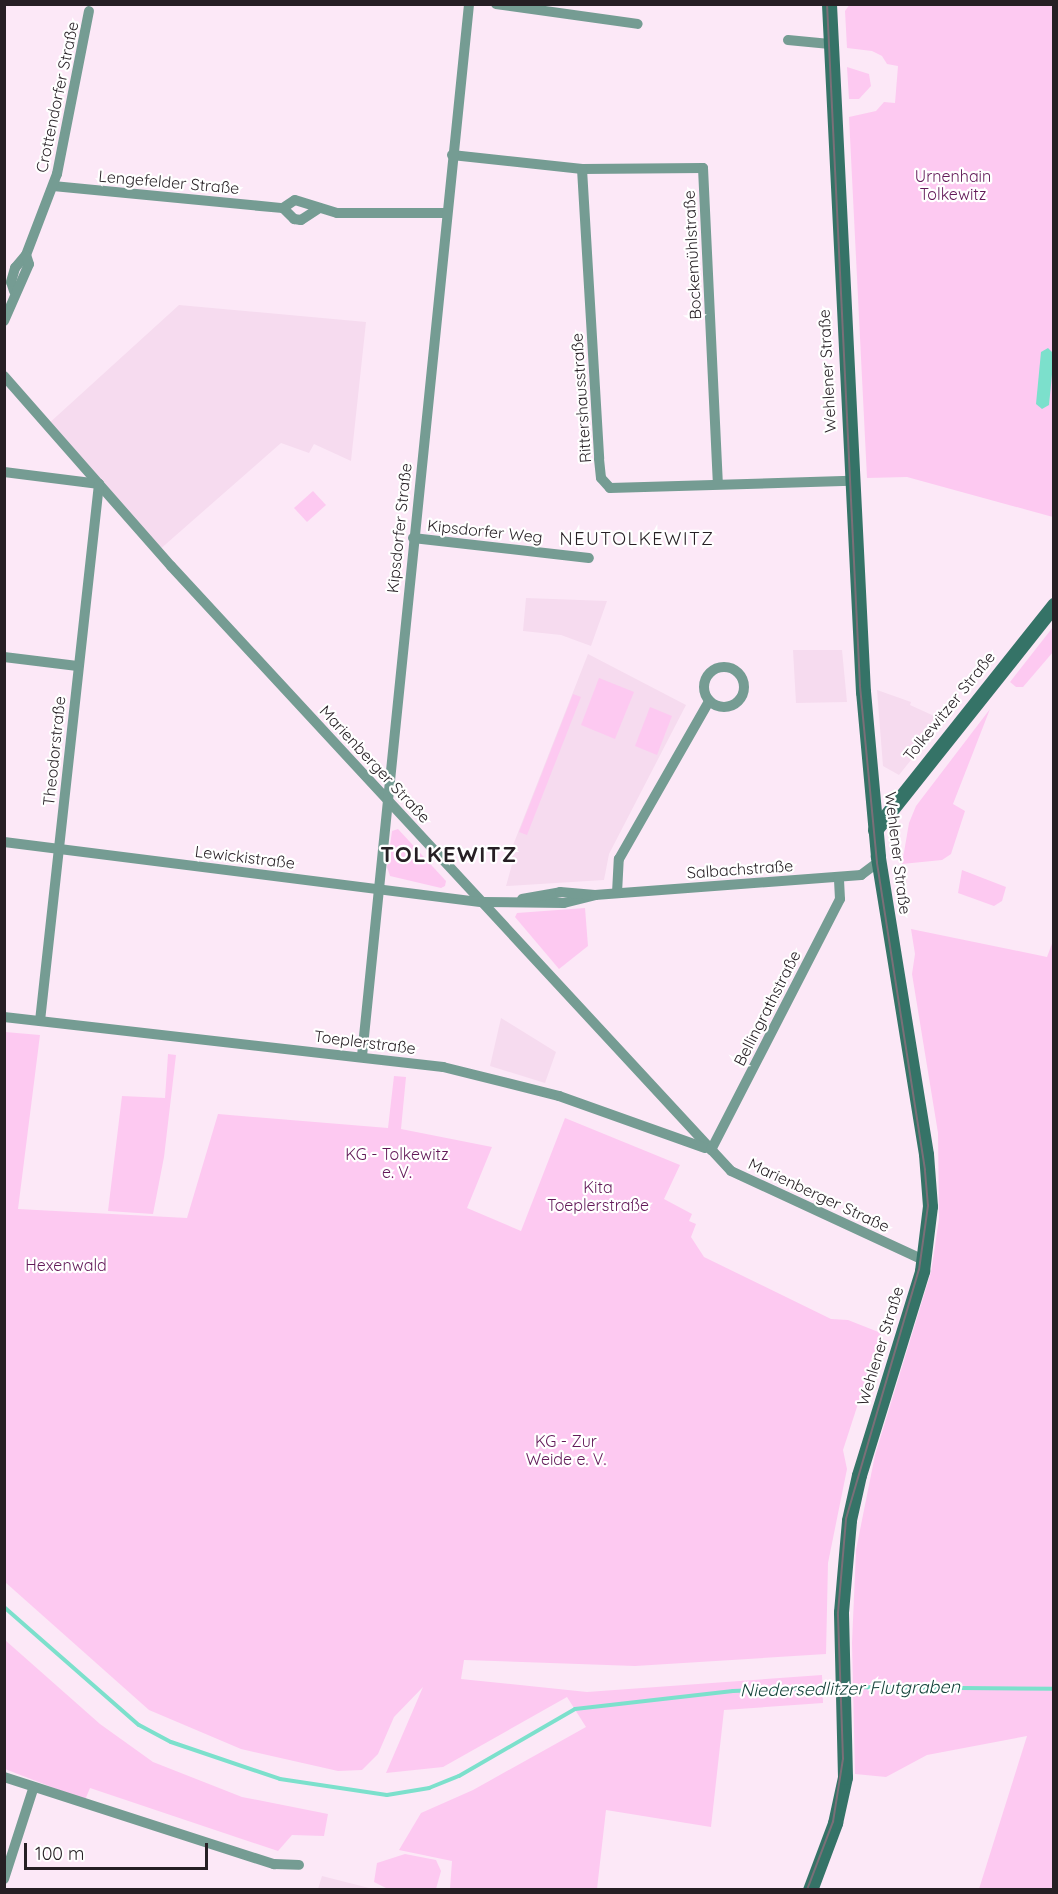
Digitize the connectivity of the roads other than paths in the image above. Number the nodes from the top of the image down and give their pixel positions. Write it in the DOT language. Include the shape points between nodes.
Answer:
graph roads {
  1 [pos="469,4"];
  2 [pos="496,4"];
  3 [pos="829,4"];
  4 [pos="89,11"];
  5 [pos="638,24"];
  6 [pos="788,39"];
  7 [pos="831,44"];
  8 [pos="452,155"];
  9 [pos="582,169"];
  10 [pos="53,186"];
  11 [pos="283,208"];
  12 [pos="318,210"];
  13 [pos="446,213"];
  14 [pos="4,321"];
  15 [pos="4,376"];
  16 [pos="4,472"];
  17 [pos="851,481"];
  18 [pos="99,484"];
  19 [pos="718,484"];
  20 [pos="413,538"];
  21 [pos="589,558"];
  22 [pos="1053,605"];
  23 [pos="4,657"];
  24 [pos="77,666"];
  25 [pos="709,701"];
  26 [pos="387,799"];
  27 [pos="875,830"];
  28 [pos="4,842"];
  29 [pos="60,849"];
  30 [pos="878,856"];
  31 [pos="839,877"];
  32 [pos="377,889"];
  33 [pos="617,893"];
  34 [pos="482,902"];
  35 [pos="4,1017"];
  36 [pos="40,1021"];
  37 [pos="362,1056"];
  38 [pos="711,1150"];
  39 [pos="924,1260"];
  40 [pos="4,1777"];
  41 [pos="33,1789"];
  42 [pos="299,1864"];
  43 [pos="4,1879"];
  44 [pos="810,1890"];
  1 -- 8 [label="street, Kipsdorfer Straße"];
  2 -- 5 [label="street"];
  3 -- 7 [label="main road, Wehlener Straße"];
  4 -- 10 [label="street, Crottendorfer Straße"];
  6 -- 7 [label="street"];
  7 -- 17 [label="main road, Wehlener Straße"];
  8 -- 9 [label="street, Bockemühlstraße"];
  8 -- 13 [label="street, Kipsdorfer Straße"];
  9 -- 19 [label="street, Rittershausstraße" via="601,477 617,490"];
  9 -- 19 [label="street, Bockemühlstraße" via="704,168"];
  10 -- 11 [label="street, Lengefelder Straße"];
  10 -- 14 [label="street, Crottendorfer Straße" via="26,255 29,264"];
  11 -- 12 [label="street, Lengefelder Straße" via="295,200 307,201"];
  11 -- 12 [label="street, Lengefelder Straße" via="301,220"];
  12 -- 13 [label="street, Lengefelder Straße"];
  13 -- 20 [label="street, Kipsdorfer Straße"];
  15 -- 18 [label="street, Marienberger Straße"];
  16 -- 18 [label="street"];
  17 -- 19 [label="street, Rittershausstraße"];
  17 -- 27 [label="main road, Wehlener Straße"];
  18 -- 24 [label="street, Theodorstraße"];
  18 -- 26 [label="street, Marienberger Straße"];
  20 -- 21 [label="street, Kipsdorfer Weg"];
  20 -- 26 [label="street, Kipsdorfer Straße"];
  22 -- 27 [label="main road, Tolkewitzer Straße"];
  23 -- 24 [label="street"];
  24 -- 29 [label="street, Theodorstraße"];
  25 -- 33 [label="street" via="619,859"];
  26 -- 32 [label="street, Kipsdorfer Straße"];
  26 -- 34 [label="street, Marienberger Straße"];
  27 -- 30 [label="main road, Wehlener Straße"];
  28 -- 29 [label="street, Lewickistraße"];
  29 -- 32 [label="street, Lewickistraße"];
  29 -- 36 [label="street, Theodorstraße"];
  30 -- 31 [label="street, Salbachstraße" via="877,863 861,875"];
  30 -- 39 [label="main road, Wehlener Straße" via="928,1170 930,1206"];
  31 -- 33 [label="street, Salbachstraße"];
  31 -- 38 [label="street, Bellingrathstraße" via="840,899"];
  32 -- 34 [label="street, Lewickistraße"];
  32 -- 37 [label="street, Kipsdorfer Straße"];
  33 -- 34 [label="street, Salbachstraße" via="564,903"];
  34 -- 38 [label="street, Marienberger Straße"];
  35 -- 36 [label="street, Toeplerstraße"];
  36 -- 37 [label="street, Toeplerstraße"];
  37 -- 38 [label="street, Toeplerstraße" via="454,1069 559,1096"];
  38 -- 39 [label="street, Marienberger Straße" via="731,1171"];
  39 -- 44 [label="main road, Wehlener Straße" via="849,1520 842,1587 844,1777 835,1823"];
  40 -- 41 [label="street"];
  41 -- 42 [label="street" via="274,1864"];
  41 -- 43 [label="street"];
}
